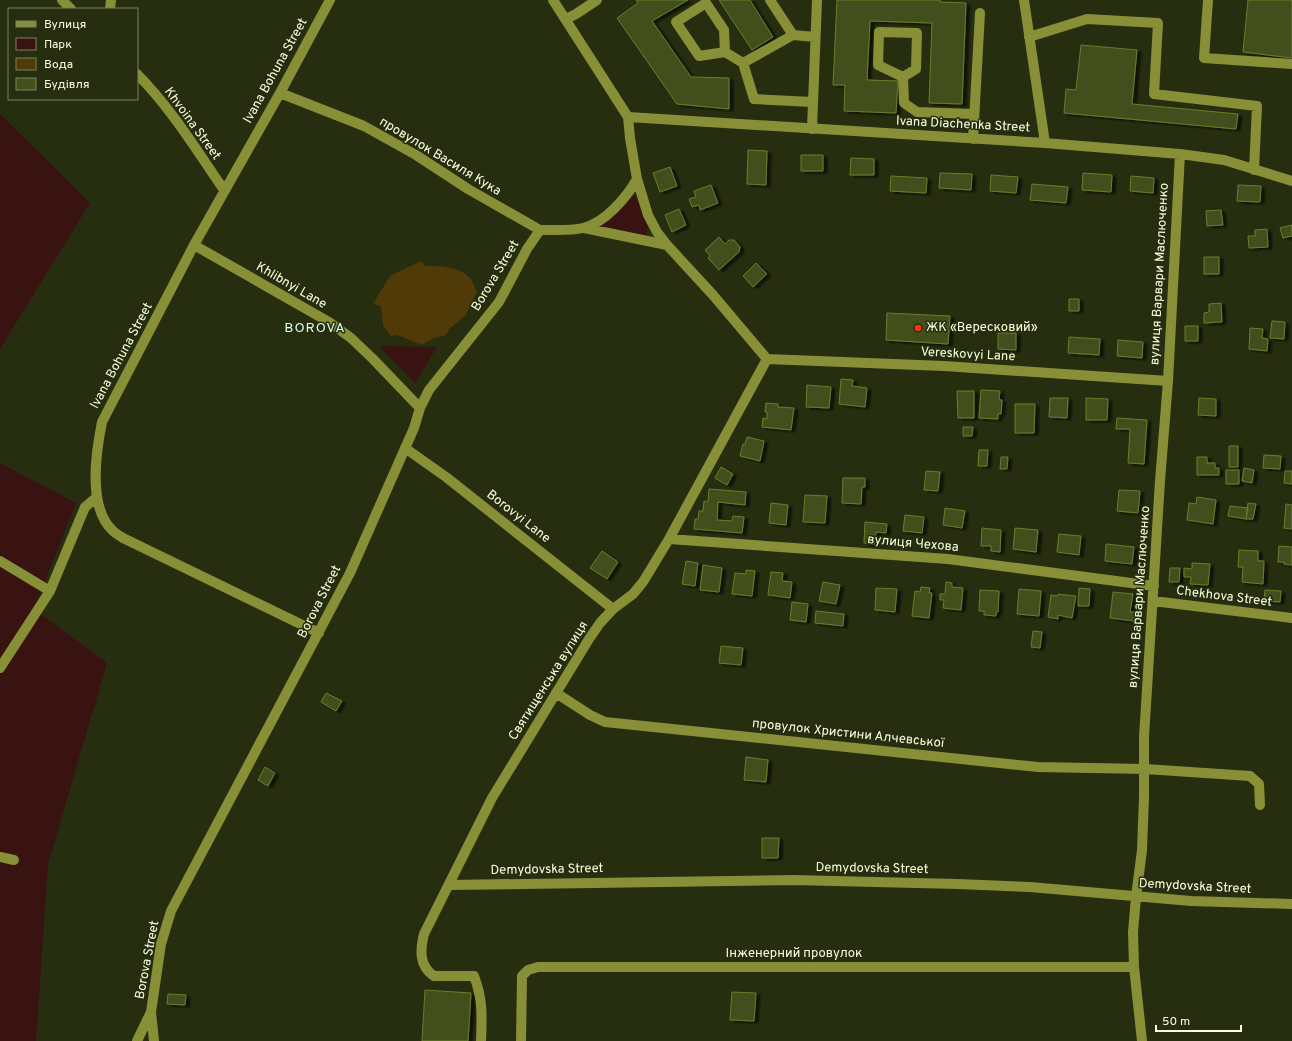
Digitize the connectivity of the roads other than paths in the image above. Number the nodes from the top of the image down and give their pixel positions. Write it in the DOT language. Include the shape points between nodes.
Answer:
graph roads {
  1 [pos="62,0"];
  2 [pos="330,0"];
  3 [pos="553,0"];
  4 [pos="597,0"];
  5 [pos="770,0"];
  6 [pos="817,0"];
  7 [pos="1024,0"];
  8 [pos="1208,0"];
  9 [pos="70,8"];
  10 [pos="980,14"];
  11 [pos="566,19"];
  12 [pos="793,35"];
  13 [pos="815,37"];
  14 [pos="1029,38"];
  15 [pos="725,52"];
  16 [pos="743,63"];
  17 [pos="1292,64"];
  18 [pos="138,75"];
  19 [pos="903,77"];
  20 [pos="280,92"];
  21 [pos="812,102"];
  22 [pos="974,114"];
  23 [pos="628,117"];
  24 [pos="812,129"];
  25 [pos="972,139"];
  26 [pos="1045,143"];
  27 [pos="1180,154"];
  28 [pos="1254,170"];
  29 [pos="637,179"];
  30 [pos="1292,181"];
  31 [pos="224,190"];
  32 [pos="584,228"];
  33 [pos="540,230"];
  34 [pos="194,245"];
  35 [pos="666,245"];
  36 [pos="767,359"];
  37 [pos="1168,381"];
  38 [pos="420,408"];
  39 [pos="405,448"];
  40 [pos="97,497"];
  41 [pos="669,539"];
  42 [pos="0,561"];
  43 [pos="1154,586"];
  44 [pos="50,591"];
  45 [pos="1153,601"];
  46 [pos="613,610"];
  47 [pos="1292,618"];
  48 [pos="319,633"];
  49 [pos="4,657"];
  50 [pos="0,668"];
  51 [pos="556,693"];
  52 [pos="1145,769"];
  53 [pos="1260,805"];
  54 [pos="0,857"];
  55 [pos="14,860"];
  56 [pos="450,885"];
  57 [pos="1136,897"];
  58 [pos="1292,904"];
  59 [pos="1134,967"];
  60 [pos="151,1012"];
  61 [pos="137,1041"];
  62 [pos="154,1041"];
  63 [pos="481,1041"];
  64 [pos="521,1041"];
  65 [pos="1142,1041"];
  1 -- 9 [label="street"];
  2 -- 20 [label="street, Ivana Bohuna Street"];
  3 -- 11 [label="street"];
  4 -- 11 [label="street"];
  5 -- 12 [label="street"];
  6 -- 13 [label="street"];
  7 -- 14 [label="street"];
  8 -- 17 [label="street" via="1204,58"];
  10 -- 22 [label="street"];
  11 -- 23 [label="street"];
  12 -- 13 [label="street"];
  12 -- 16 [label="street"];
  13 -- 21 [label="street"];
  14 -- 26 [label="street"];
  14 -- 28 [label="street" via="1087,19 1158,23 1154,94 1257,106"];
  15 -- 15 [label="street" via="724,30 706,3 676,22 699,56"];
  15 -- 16 [label="street"];
  16 -- 21 [label="street" via="754,99"];
  18 -- 31 [label="street, Khvoina Street" via="178,125"];
  19 -- 19 [label="street" via="916,69 917,33 879,32 878,65"];
  19 -- 22 [label="street" via="904,103 917,112"];
  20 -- 31 [label="street, Ivana Bohuna Street"];
  20 -- 33 [label="street, провулок Василя Кука" via="364,126"];
  21 -- 24 [label="street"];
  22 -- 25 [label="street"];
  23 -- 24 [label="street, Ivana Diachenka Street"];
  23 -- 29 [label="street"];
  24 -- 25 [label="street, Ivana Diachenka Street"];
  25 -- 26 [label="street, Ivana Diachenka Street"];
  26 -- 27 [label="street, Ivana Diachenka Street"];
  27 -- 28 [label="street, Ivana Diachenka Street" via="1224,160"];
  27 -- 37 [label="street, вулиця Варвари Маслюченко"];
  28 -- 30 [label="street, Ivana Diachenka Street"];
  29 -- 32 [label="street" via="629,193 612,211"];
  29 -- 35 [label="street" via="648,214"];
  31 -- 34 [label="street, Ivana Bohuna Street"];
  32 -- 33 [label="street"];
  32 -- 35 [label="street"];
  33 -- 38 [label="street, Borova Street" via="523,255 499,302 429,390"];
  34 -- 38 [label="street, Khlibnyi Lane" via="329,322 373,359"];
  34 -- 40 [label="street, Ivana Bohuna Street" via="102,422 97,450"];
  35 -- 36 [label="street"];
  36 -- 37 [label="street, Vereskovyi Lane" via="944,366"];
  36 -- 41 [label="street, Святищенська вулиця"];
  37 -- 43 [label="street, вулиця Варвари Маслюченко"];
  38 -- 39 [label="street, Borova Street"];
  39 -- 46 [label="street, Borovyi Lane" via="446,476"];
  39 -- 48 [label="street, Borova Street" via="350,573"];
  40 -- 44 [label="street" via="85,507"];
  40 -- 48 [label="street, Ivana Bohuna Street" via="103,517 112,531 123,538"];
  41 -- 43 [label="street, вулиця Чехова" via="948,559"];
  41 -- 46 [label="street, Святищенська вулиця" via="643,582"];
  42 -- 44 [label="street"];
  43 -- 45 [label="street, вулиця Варвари Маслюченко"];
  44 -- 49 [label="street"];
  45 -- 47 [label="street, Chekhova Street"];
  45 -- 52 [label="street, вулиця Варвари Маслюченко" via="1144,737"];
  46 -- 51 [label="street, Святищенська вулиця" via="589,639"];
  48 -- 60 [label="street, Borova Street" via="171,911 161,944"];
  49 -- 50 [label="street"];
  51 -- 52 [label="street, провулок Христини Алчевської" via="605,722 1038,766"];
  51 -- 56 [label="street, Святищенська вулиця" via="492,798"];
  52 -- 53 [label="street, провулок Христини Алчевської" via="1250,776 1259,784"];
  52 -- 57 [label="street, вулиця Варвари Маслюченко" via="1142,850"];
  54 -- 55 [label="street"];
  56 -- 57 [label="street, Demydovska Street" via="793,880 1030,887"];
  56 -- 63 [label="street, Святищенська вулиця" via="424,934 420,950 423,962 434,976 474,976 479,988 483,1013"];
  57 -- 58 [label="street, Demydovska Street"];
  57 -- 59 [label="street, вулиця Варвари Маслюченко"];
  59 -- 64 [label="street, Інженерний провулок" via="538,967 528,970 522,976"];
  59 -- 65 [label="street, вулиця Варвари Маслюченко"];
  60 -- 61 [label="street, Borova Street"];
  60 -- 62 [label="street"];
}
